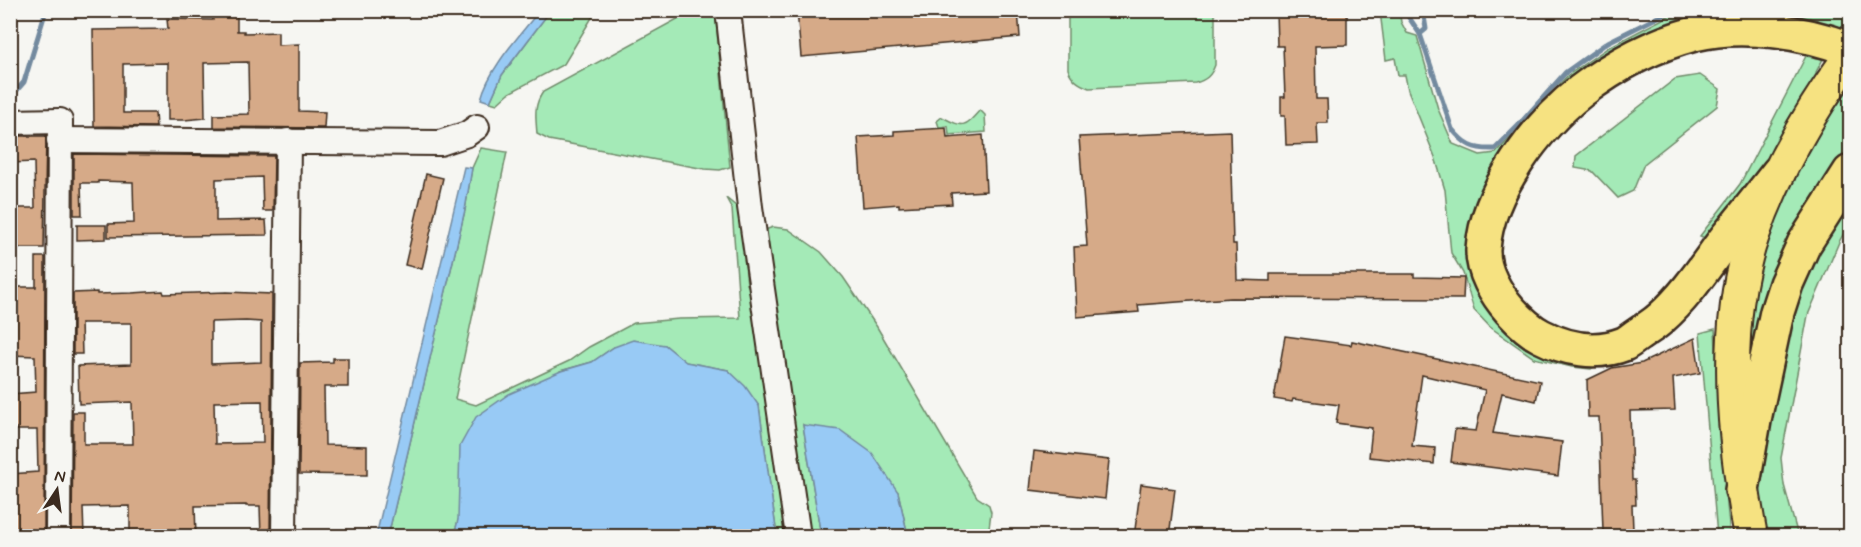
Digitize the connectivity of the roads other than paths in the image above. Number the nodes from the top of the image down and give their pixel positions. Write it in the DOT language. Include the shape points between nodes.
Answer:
graph roads {
  1 [pos="728,10"];
  2 [pos="1851,48"];
  3 [pos="1851,56"];
  4 [pos="10,122"];
  5 [pos="477,127"];
  6 [pos="59,140"];
  7 [pos="288,141"];
  8 [pos="1851,172"];
  9 [pos="1778,173"];
  10 [pos="1742,490"];
  11 [pos="58,537"];
  12 [pos="284,537"];
  13 [pos="798,537"];
  14 [pos="1751,537"];
  1 -- 13 [label="street" via="750,207"];
  2 -- 9 [label="highway" via="1777,30 1729,30 1696,34 1619,64 1573,99 1517,160 1490,215 1483,250 1488,275 1502,301 1534,333 1577,349 1599,350 1625,344 1675,303"];
  3 -- 9 [label="main road"];
  4 -- 6 [label="street" via="60,121"];
  5 -- 7 [label="street" via="441,143"];
  6 -- 7 [label="street"];
  6 -- 11 [label="street"];
  7 -- 12 [label="street"];
  8 -- 10 [label="highway" via="1804,244 1786,284 1772,335"];
  9 -- 10 [label="main road" via="1752,236 1739,291 1734,409"];
  10 -- 14 [label="main road"];
}
